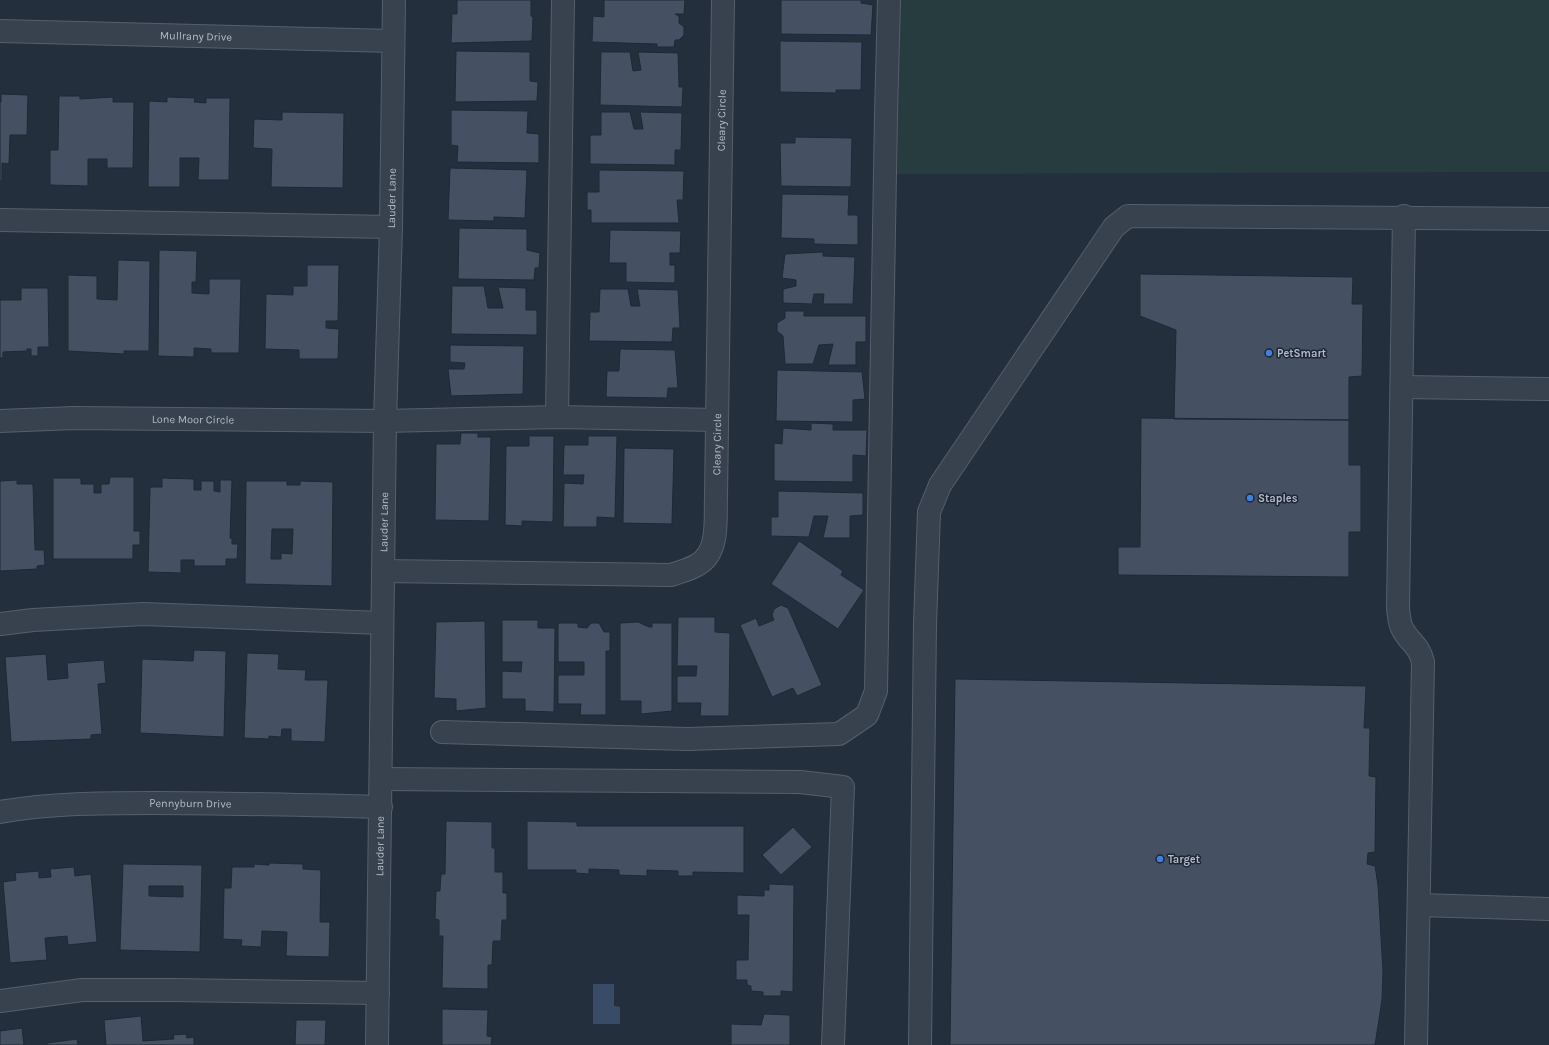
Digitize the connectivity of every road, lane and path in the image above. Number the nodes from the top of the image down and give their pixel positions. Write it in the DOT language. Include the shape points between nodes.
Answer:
graph roads {
  1 [pos="394,0"];
  2 [pos="563,0"];
  3 [pos="723,0"];
  4 [pos="889,0"];
  5 [pos="0,31"];
  6 [pos="393,41"];
  7 [pos="1404,216"];
  8 [pos="1549,219"];
  9 [pos="0,220"];
  10 [pos="391,227"];
  11 [pos="1402,387"];
  12 [pos="1549,389"];
  13 [pos="557,417"];
  14 [pos="717,420"];
  15 [pos="0,421"];
  16 [pos="385,421"];
  17 [pos="383,571"];
  18 [pos="382,622"];
  19 [pos="0,624"];
  20 [pos="442,732"];
  21 [pos="381,779"];
  22 [pos="381,807"];
  23 [pos="0,812"];
  24 [pos="1419,905"];
  25 [pos="1549,909"];
  26 [pos="378,993"];
  27 [pos="0,1001"];
  28 [pos="377,1045"];
  29 [pos="832,1045"];
  30 [pos="920,1045"];
  31 [pos="1416,1045"];
  1 -- 6 [label="street, Lauder Lane"];
  2 -- 13 [label="street"];
  3 -- 14 [label="street, Cleary Circle"];
  4 -- 20 [label="street" via="876,691 867,715 839,734 688,739"];
  5 -- 6 [label="street, Mullrany Drive"];
  6 -- 10 [label="street, Lauder Lane"];
  7 -- 8 [label="street"];
  7 -- 11 [label="street"];
  7 -- 30 [label="street" via="1128,216 1114,227 940,485 930,512 925,624"];
  9 -- 10 [label="street"];
  10 -- 16 [label="street, Lauder Lane"];
  11 -- 12 [label="street"];
  11 -- 24 [label="street" via="1398,608 1403,630 1421,652 1423,662"];
  13 -- 14 [label="street, Lone Moor Circle"];
  13 -- 16 [label="street, Lone Moor Circle"];
  14 -- 17 [label="street, Cleary Circle" via="714,540 709,555 698,565 671,575"];
  15 -- 16 [label="street, Lone Moor Circle" via="74,418"];
  16 -- 17 [label="street, Lauder Lane"];
  17 -- 18 [label="street, Lauder Lane"];
  18 -- 19 [label="street" via="143,614"];
  18 -- 21 [label="street, Lauder Lane"];
  21 -- 22 [label="street, Lauder Lane"];
  21 -- 29 [label="street" via="800,782 843,787"];
  22 -- 23 [label="street, Pennyburn Drive" via="94,803"];
  22 -- 26 [label="street, Lauder Lane"];
  24 -- 25 [label="street"];
  24 -- 31 [label="street"];
  26 -- 27 [label="street" via="82,990"];
  26 -- 28 [label="street, Lauder Lane"];
}
